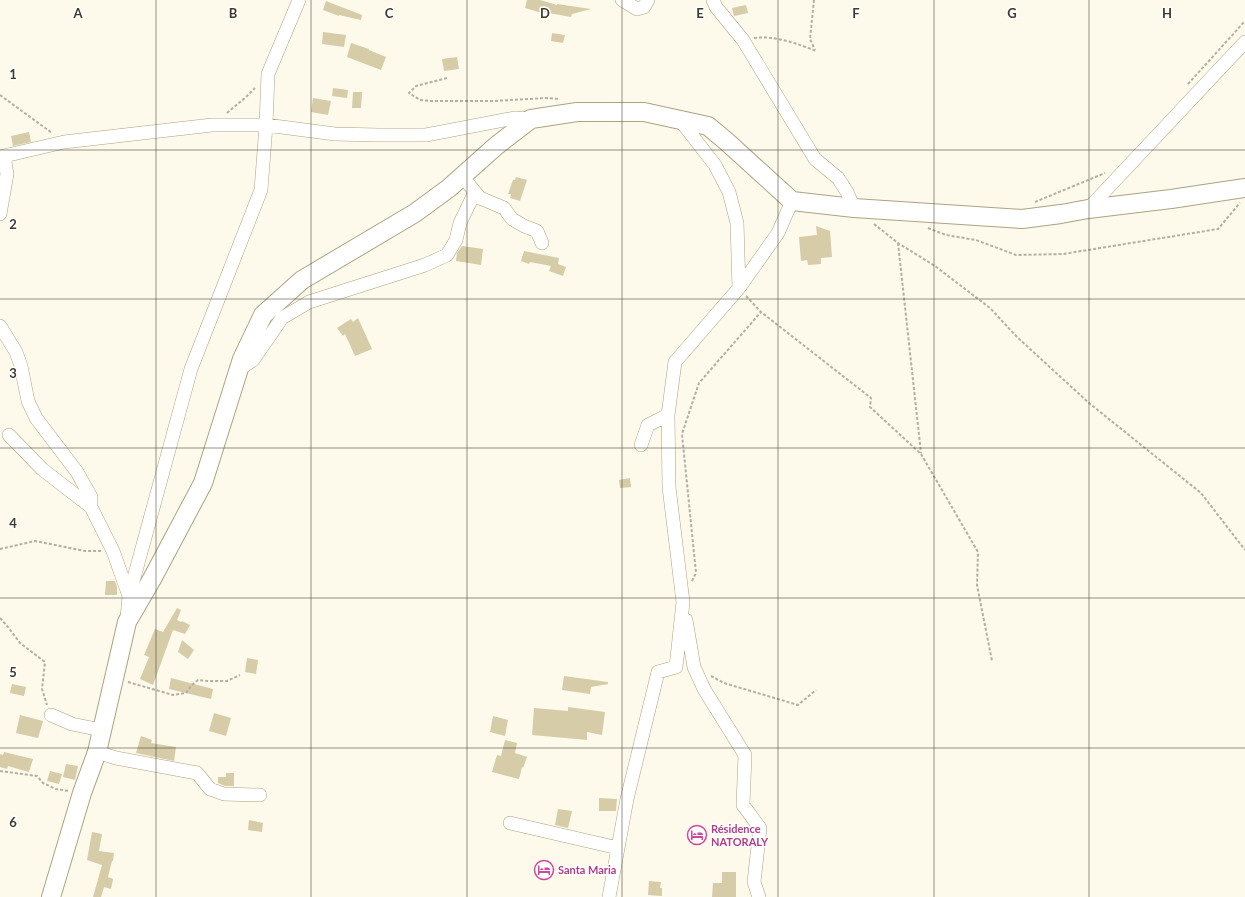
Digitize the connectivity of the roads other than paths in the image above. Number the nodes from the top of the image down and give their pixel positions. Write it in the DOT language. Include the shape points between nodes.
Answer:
graph roads {
  1 [pos="299,0"];
  2 [pos="622,0"];
  3 [pos="648,0"];
  4 [pos="713,0"];
  5 [pos="1245,42"];
  6 [pos="531,119"];
  7 [pos="680,120"];
  8 [pos="266,125"];
  9 [pos="2,157"];
  10 [pos="462,176"];
  11 [pos="475,192"];
  12 [pos="1243,195"];
  13 [pos="792,201"];
  14 [pos="854,208"];
  15 [pos="1088,209"];
  16 [pos="0,214"];
  17 [pos="542,242"];
  18 [pos="738,288"];
  19 [pos="0,326"];
  20 [pos="238,370"];
  21 [pos="668,415"];
  22 [pos="9,435"];
  23 [pos="641,445"];
  24 [pos="91,506"];
  25 [pos="129,596"];
  26 [pos="683,602"];
  27 [pos="127,622"];
  28 [pos="51,715"];
  29 [pos="101,730"];
  30 [pos="97,752"];
  31 [pos="260,795"];
  32 [pos="510,823"];
  33 [pos="618,848"];
  34 [pos="50,897"];
  35 [pos="609,897"];
  36 [pos="759,897"];
  1 -- 8 [label="street" via="268,74"];
  2 -- 3 [label="street" via="637,9 644,7"];
  4 -- 14 [label="street" via="743,40 815,159 838,178"];
  5 -- 15 [label="street"];
  6 -- 7 [label="street" via="577,112 644,112"];
  6 -- 8 [label="street" via="515,118 426,135 335,134"];
  6 -- 10 [label="street"];
  7 -- 13 [label="street" via="708,126"];
  7 -- 18 [label="street" via="715,165 729,192 737,223"];
  8 -- 9 [label="street" via="212,125 64,142"];
  8 -- 25 [label="street" via="261,190 191,369"];
  9 -- 16 [label="street" via="7,174"];
  10 -- 11 [label="street"];
  10 -- 20 [label="street" via="415,213 302,280 263,315"];
  11 -- 17 [label="street" via="480,198 504,208 512,219 537,230"];
  11 -- 20 [label="street" via="460,223 456,240 447,255 425,265 309,302 282,318 253,360"];
  12 -- 15 [label="street" via="1171,199"];
  13 -- 14 [label="street"];
  13 -- 18 [label="street" via="778,233"];
  14 -- 15 [label="street" via="1022,219"];
  18 -- 21 [label="street" via="675,362"];
  19 -- 24 [label="street" via="16,352 28,401 36,418 77,472 91,497"];
  20 -- 27 [label="street" via="203,483"];
  21 -- 23 [label="street" via="648,425"];
  21 -- 26 [label="street" via="669,487"];
  22 -- 24 [label="street" via="42,469"];
  24 -- 25 [label="street" via="113,551"];
  25 -- 27 [label="street"];
  26 -- 33 [label="street" via="676,667 658,672 627,799"];
  26 -- 36 [label="street" via="694,667 704,689 745,755 742,805 760,828 754,882"];
  27 -- 29 [label="street"];
  28 -- 29 [label="street" via="72,724"];
  29 -- 30 [label="street"];
  30 -- 31 [label="street" via="197,773 210,789 224,794"];
  30 -- 34 [label="street"];
  32 -- 33 [label="street"];
  33 -- 35 [label="street"];
}
